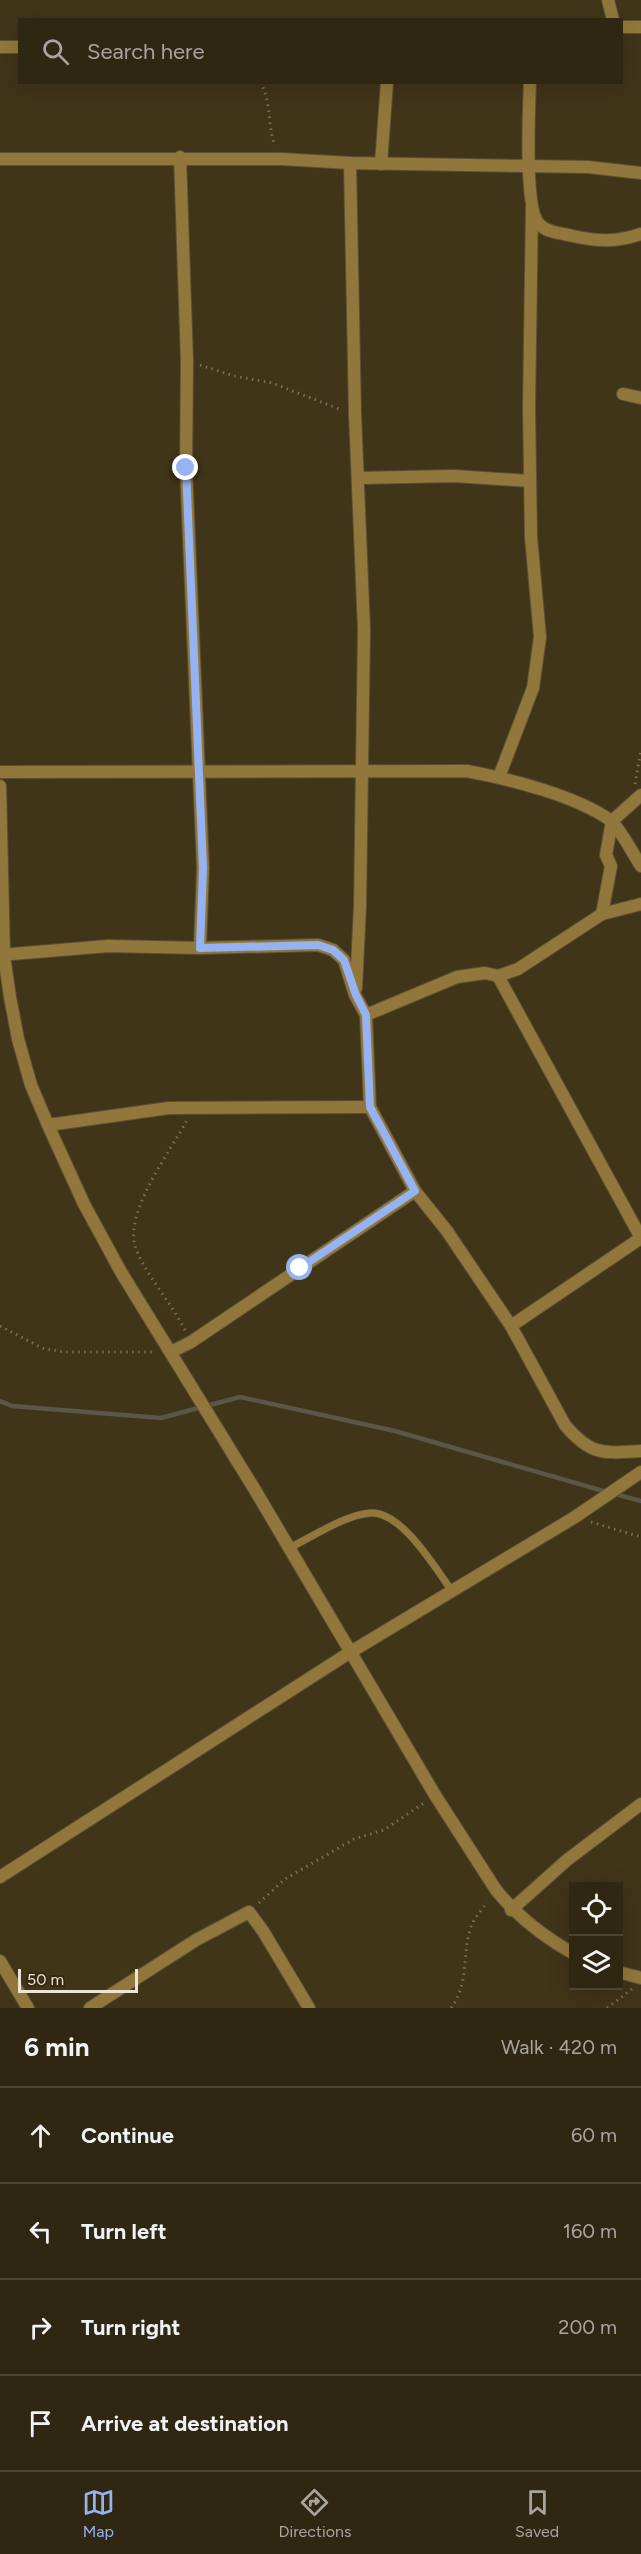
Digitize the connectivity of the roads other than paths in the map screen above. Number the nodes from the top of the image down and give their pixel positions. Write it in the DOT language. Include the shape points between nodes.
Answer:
graph roads {
  1 [pos="608,0"];
  2 [pos="612,18"];
  3 [pos="623,27"];
  4 [pos="641,27"];
  5 [pos="18,46"];
  6 [pos="0,47"];
  7 [pos="387,84"];
  8 [pos="530,84"];
  9 [pos="180,157"];
  10 [pos="0,159"];
  11 [pos="350,163"];
  12 [pos="381,164"];
  13 [pos="529,166"];
  14 [pos="641,173"];
  15 [pos="532,207"];
  16 [pos="641,234"];
  17 [pos="623,394"];
  18 [pos="641,398"];
  19 [pos="358,478"];
  20 [pos="530,481"];
  21 [pos="361,770"];
  22 [pos="0,772"];
  23 [pos="200,772"];
  24 [pos="499,777"];
  25 [pos="0,786"];
  26 [pos="641,795"];
  27 [pos="612,821"];
  28 [pos="641,866"];
  29 [pos="641,904"];
  30 [pos="602,914"];
  31 [pos="200,948"];
  32 [pos="2,956"];
  33 [pos="498,976"];
  34 [pos="356,995"];
  35 [pos="366,1015"];
  36 [pos="370,1107"];
  37 [pos="48,1125"];
  38 [pos="415,1191"];
  39 [pos="641,1238"];
  40 [pos="511,1326"];
  41 [pos="171,1352"];
  42 [pos="641,1451"];
  43 [pos="641,1472"];
  44 [pos="289,1548"];
  45 [pos="452,1591"];
  46 [pos="349,1653"];
  47 [pos="641,1804"];
  48 [pos="0,1877"];
  49 [pos="512,1910"];
  50 [pos="569,1952"];
  51 [pos="0,1961"];
  52 [pos="623,1975"];
  53 [pos="637,1983"];
  54 [pos="28,2008"];
  55 [pos="90,2008"];
  56 [pos="309,2008"];
  1 -- 2 [label="street"];
  3 -- 4 [label="street"];
  5 -- 6 [label="street"];
  7 -- 12 [label="street"];
  8 -- 13 [label="street"];
  9 -- 10 [label="street"];
  9 -- 11 [label="street"];
  9 -- 23 [label="street" via="187,362 186,468"];
  11 -- 12 [label="street"];
  11 -- 19 [label="street"];
  12 -- 13 [label="street"];
  13 -- 14 [label="street" via="588,166"];
  13 -- 15 [label="street"];
  15 -- 16 [label="street" via="537,223 546,230 604,242"];
  15 -- 20 [label="street"];
  17 -- 18 [label="street"];
  19 -- 20 [label="street" via="454,476"];
  19 -- 21 [label="street" via="364,629"];
  20 -- 24 [label="street" via="539,616 537,664 521,724"];
  21 -- 23 [label="street"];
  21 -- 24 [label="street" via="467,771"];
  21 -- 34 [label="street"];
  22 -- 23 [label="street"];
  23 -- 31 [label="street"];
  24 -- 27 [label="street" via="553,794"];
  25 -- 32 [label="street"];
  26 -- 27 [label="street"];
  27 -- 28 [label="street"];
  27 -- 30 [label="street" via="606,855 611,866"];
  29 -- 30 [label="street"];
  30 -- 33 [label="street" via="518,969"];
  31 -- 32 [label="street" via="108,946"];
  31 -- 34 [label="street" via="318,945 333,950 344,960"];
  32 -- 37 [label="street" via="18,1040"];
  33 -- 35 [label="street" via="485,973 457,977"];
  33 -- 39 [label="street"];
  34 -- 35 [label="street"];
  35 -- 36 [label="street"];
  36 -- 37 [label="street" via="194,1107"];
  36 -- 38 [label="street"];
  37 -- 41 [label="street" via="84,1204"];
  38 -- 40 [label="street"];
  38 -- 41 [label="street"];
  39 -- 40 [label="street"];
  40 -- 42 [label="street" via="576,1438 601,1452"];
  41 -- 44 [label="street"];
  43 -- 45 [label="street"];
  44 -- 45 [label="lane" via="358,1516 381,1514 418,1545"];
  44 -- 46 [label="street"];
  45 -- 46 [label="street"];
  46 -- 48 [label="street"];
  46 -- 49 [label="street" via="435,1795"];
  47 -- 49 [label="street" via="567,1860"];
  49 -- 50 [label="street"];
  51 -- 54 [label="street"];
  52 -- 53 [label="street"];
  55 -- 56 [label="street" via="196,1940 249,1912"];
}
